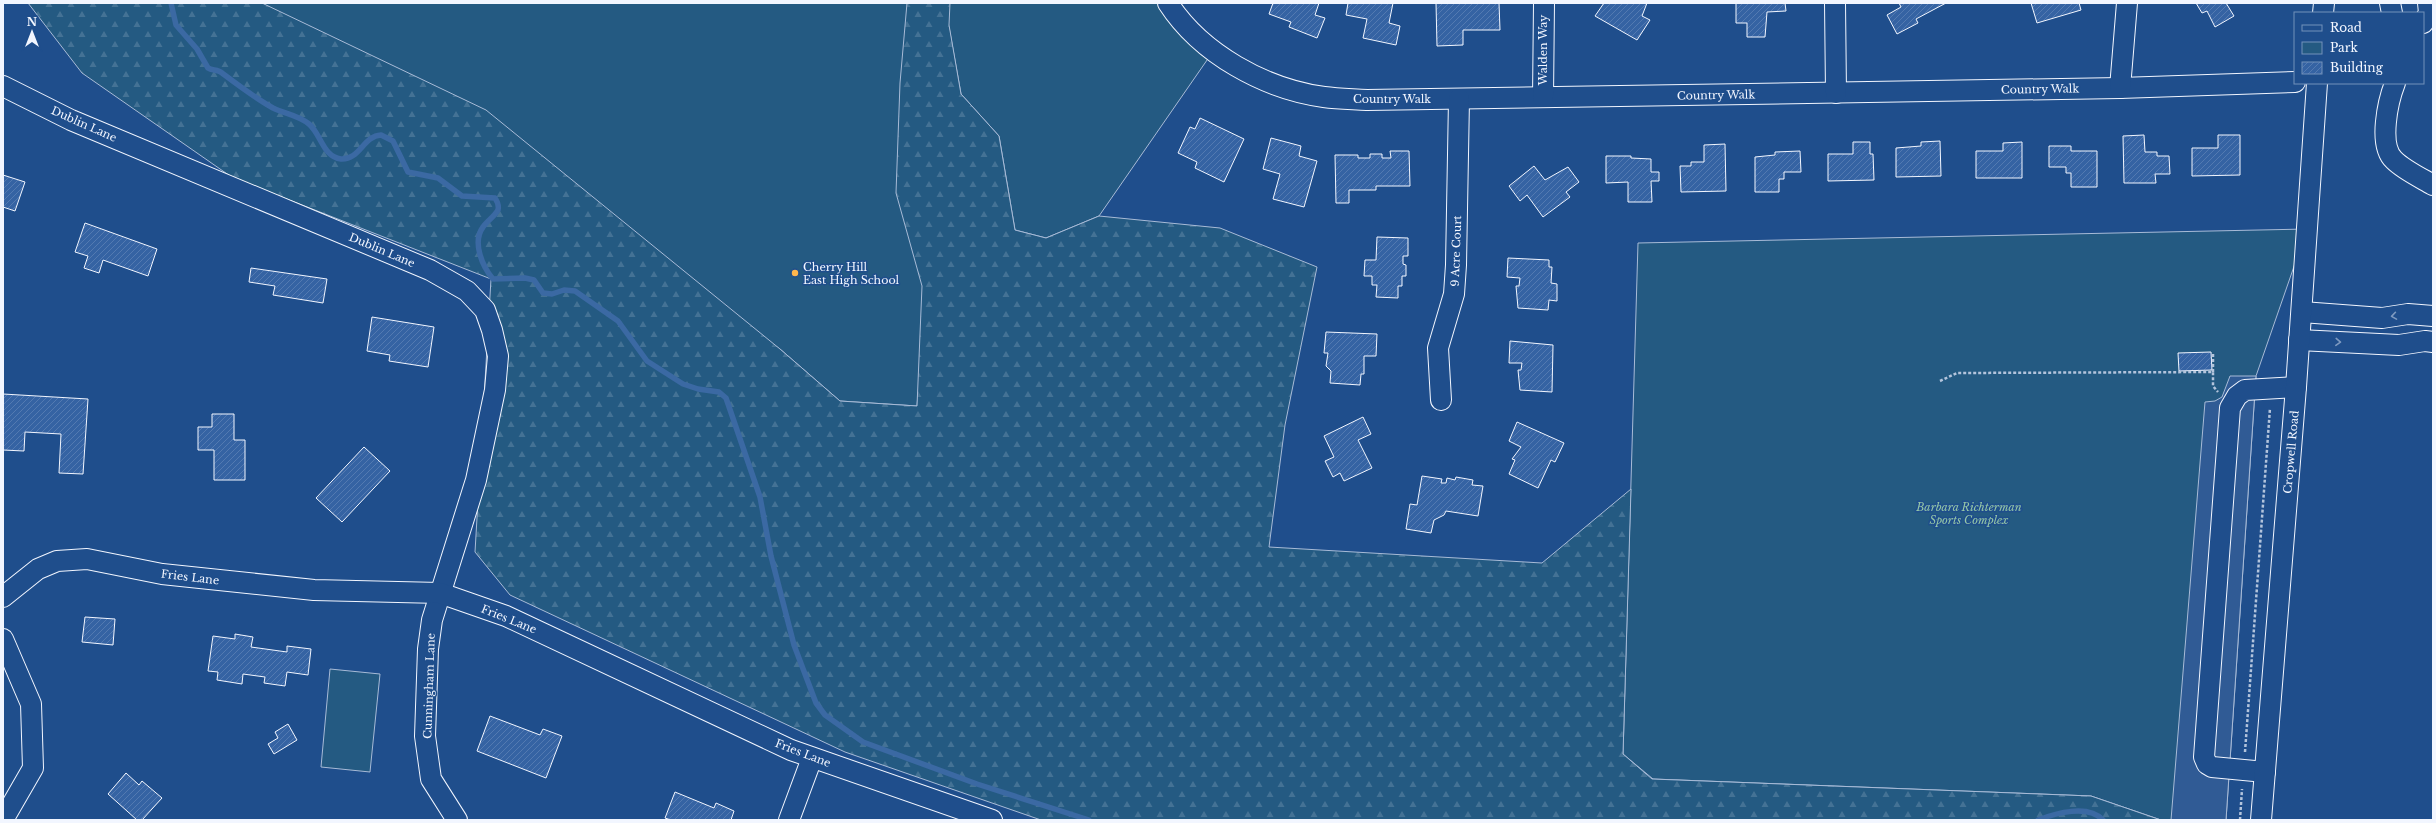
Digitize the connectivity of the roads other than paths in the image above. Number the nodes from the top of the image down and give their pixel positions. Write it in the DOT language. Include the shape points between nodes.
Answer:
graph roads {
  1 [pos="1168,3"];
  2 [pos="1544,3"];
  3 [pos="1834,3"];
  4 [pos="2127,3"];
  5 [pos="2428,3"];
  6 [pos="2424,22"];
  7 [pos="2294,82"];
  8 [pos="2317,84"];
  9 [pos="2395,84"];
  10 [pos="3,86"];
  11 [pos="2120,88"];
  12 [pos="1836,93"];
  13 [pos="1543,97"];
  14 [pos="1459,99"];
  15 [pos="2433,185"];
  16 [pos="2302,312"];
  17 [pos="2433,316"];
  18 [pos="2299,340"];
  19 [pos="2433,342"];
  20 [pos="2296,387"];
  21 [pos="1441,400"];
  22 [pos="440,593"];
  23 [pos="3,597"];
  24 [pos="3,639"];
  25 [pos="812,758"];
  26 [pos="2265,772"];
  27 [pos="3,820"];
  28 [pos="457,820"];
  29 [pos="789,820"];
  30 [pos="992,820"];
  31 [pos="2262,820"];
  1 -- 14 [label="street, Country Walk" via="1195,34 1214,50 1252,75 1286,88 1324,97 1367,100"];
  2 -- 13 [label="street, Walden Way"];
  3 -- 12 [label="street"];
  4 -- 11 [label="street"];
  5 -- 6 [label="street" via="2429,14"];
  7 -- 11 [label="street, Country Walk"];
  8 -- 16 [label="street, Cropwell Road"];
  9 -- 15 [label="street" via="2388,102 2388,148 2393,160"];
  10 -- 22 [label="street, Dublin Lane" via="71,120 430,270 467,291 485,310 498,356 496,390 476,480"];
  11 -- 12 [label="street, Country Walk"];
  12 -- 13 [label="street, Country Walk"];
  13 -- 14 [label="street, Country Walk"];
  14 -- 21 [label="street, 9 Acre Court" via="1456,265 1454,294 1438,348"];
  17 -- 16 [label="street, one-way" via="2408,314 2382,318"];
  16 -- 18 [label="street, Cropwell Road"];
  18 -- 19 [label="street, one-way" via="2399,345"];
  18 -- 20 [label="street, Cropwell Road"];
  20 -- 26 [label="street, Cropwell Road"];
  20 -- 26 [label="street" via="2245,390 2237,396 2230,408 2204,757 2207,764 2212,767"];
  22 -- 23 [label="street, Fries Lane" via="314,590 162,574 87,559 57,561 38,570"];
  22 -- 25 [label="street, Fries Lane" via="506,616"];
  22 -- 28 [label="street, Cunningham Lane" via="432,620 428,649 425,736 432,778"];
  24 -- 27 [label="street" via="31,704 33,768"];
  25 -- 29 [label="street"];
  25 -- 30 [label="street, Fries Lane"];
  26 -- 31 [label="street, Cropwell Road"];
}
